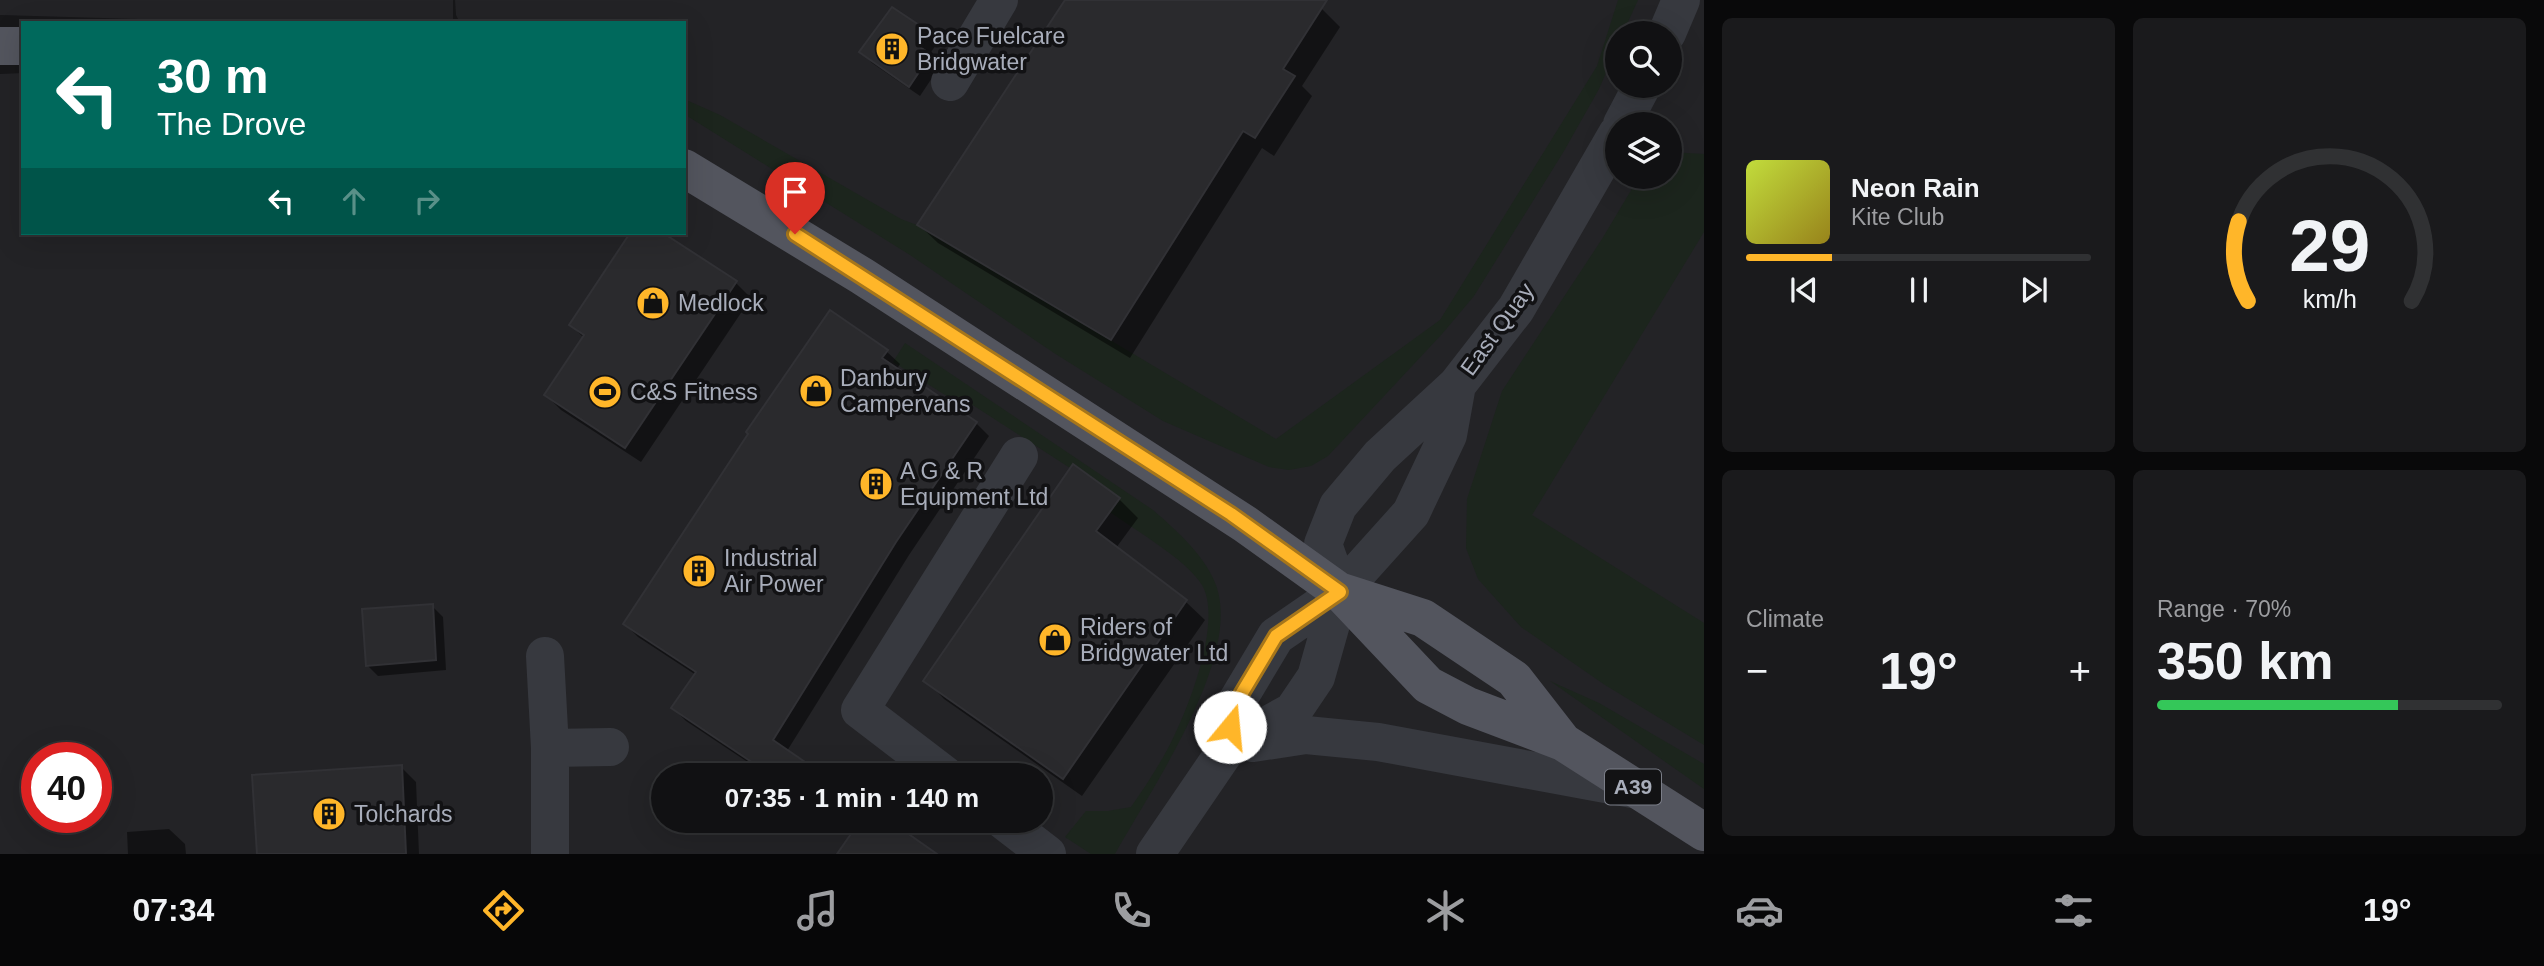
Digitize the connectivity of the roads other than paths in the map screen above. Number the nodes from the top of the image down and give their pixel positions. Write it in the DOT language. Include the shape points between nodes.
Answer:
graph roads {
  1 [pos="1681,0"];
  2 [pos="992,2"];
  3 [pos="1672,21"];
  4 [pos="0,46"];
  5 [pos="21,46"];
  6 [pos="950,82"];
  7 [pos="1605,155"];
  8 [pos="686,169"];
  9 [pos="1457,385"];
  10 [pos="1019,456"];
  11 [pos="1340,592"];
  12 [pos="545,656"];
  13 [pos="1563,742"];
  14 [pos="610,747"];
  15 [pos="1228,747"];
  16 [pos="550,748"];
  17 [pos="929,763"];
  18 [pos="1638,790"];
  19 [pos="1704,832"];
  20 [pos="1020,833"];
  21 [pos="550,854"];
  22 [pos="1048,854"];
  23 [pos="1155,854"];
  1 -- 3 [label="street"];
  2 -- 6 [label="street"];
  4 -- 5 [label="main road"];
  7 -- 9 [label="street, East Quay" via="1516,309"];
  8 -- 11 [label="main road, A39" via="1173,476"];
  9 -- 11 [label="street, East Quay" via="1448,435 1411,513"];
  9 -- 11 [label="street" via="1380,456 1338,506 1323,544"];
  10 -- 17 [label="street" via="860,710"];
  11 -- 13 [label="main road, A39" via="1428,685 1468,706"];
  11 -- 13 [label="main road" via="1423,618 1514,679"];
  11 -- 15 [label="street" via="1276,636 1233,708"];
  11 -- 15 [label="street" via="1316,677 1293,711"];
  12 -- 16 [label="street"];
  13 -- 18 [label="main road, A39"];
  14 -- 16 [label="street"];
  15 -- 18 [label="street" via="1306,735 1366,741"];
  15 -- 23 [label="street"];
  16 -- 21 [label="street"];
  18 -- 19 [label="main road, A39"];
  20 -- 22 [label="street"];
}
